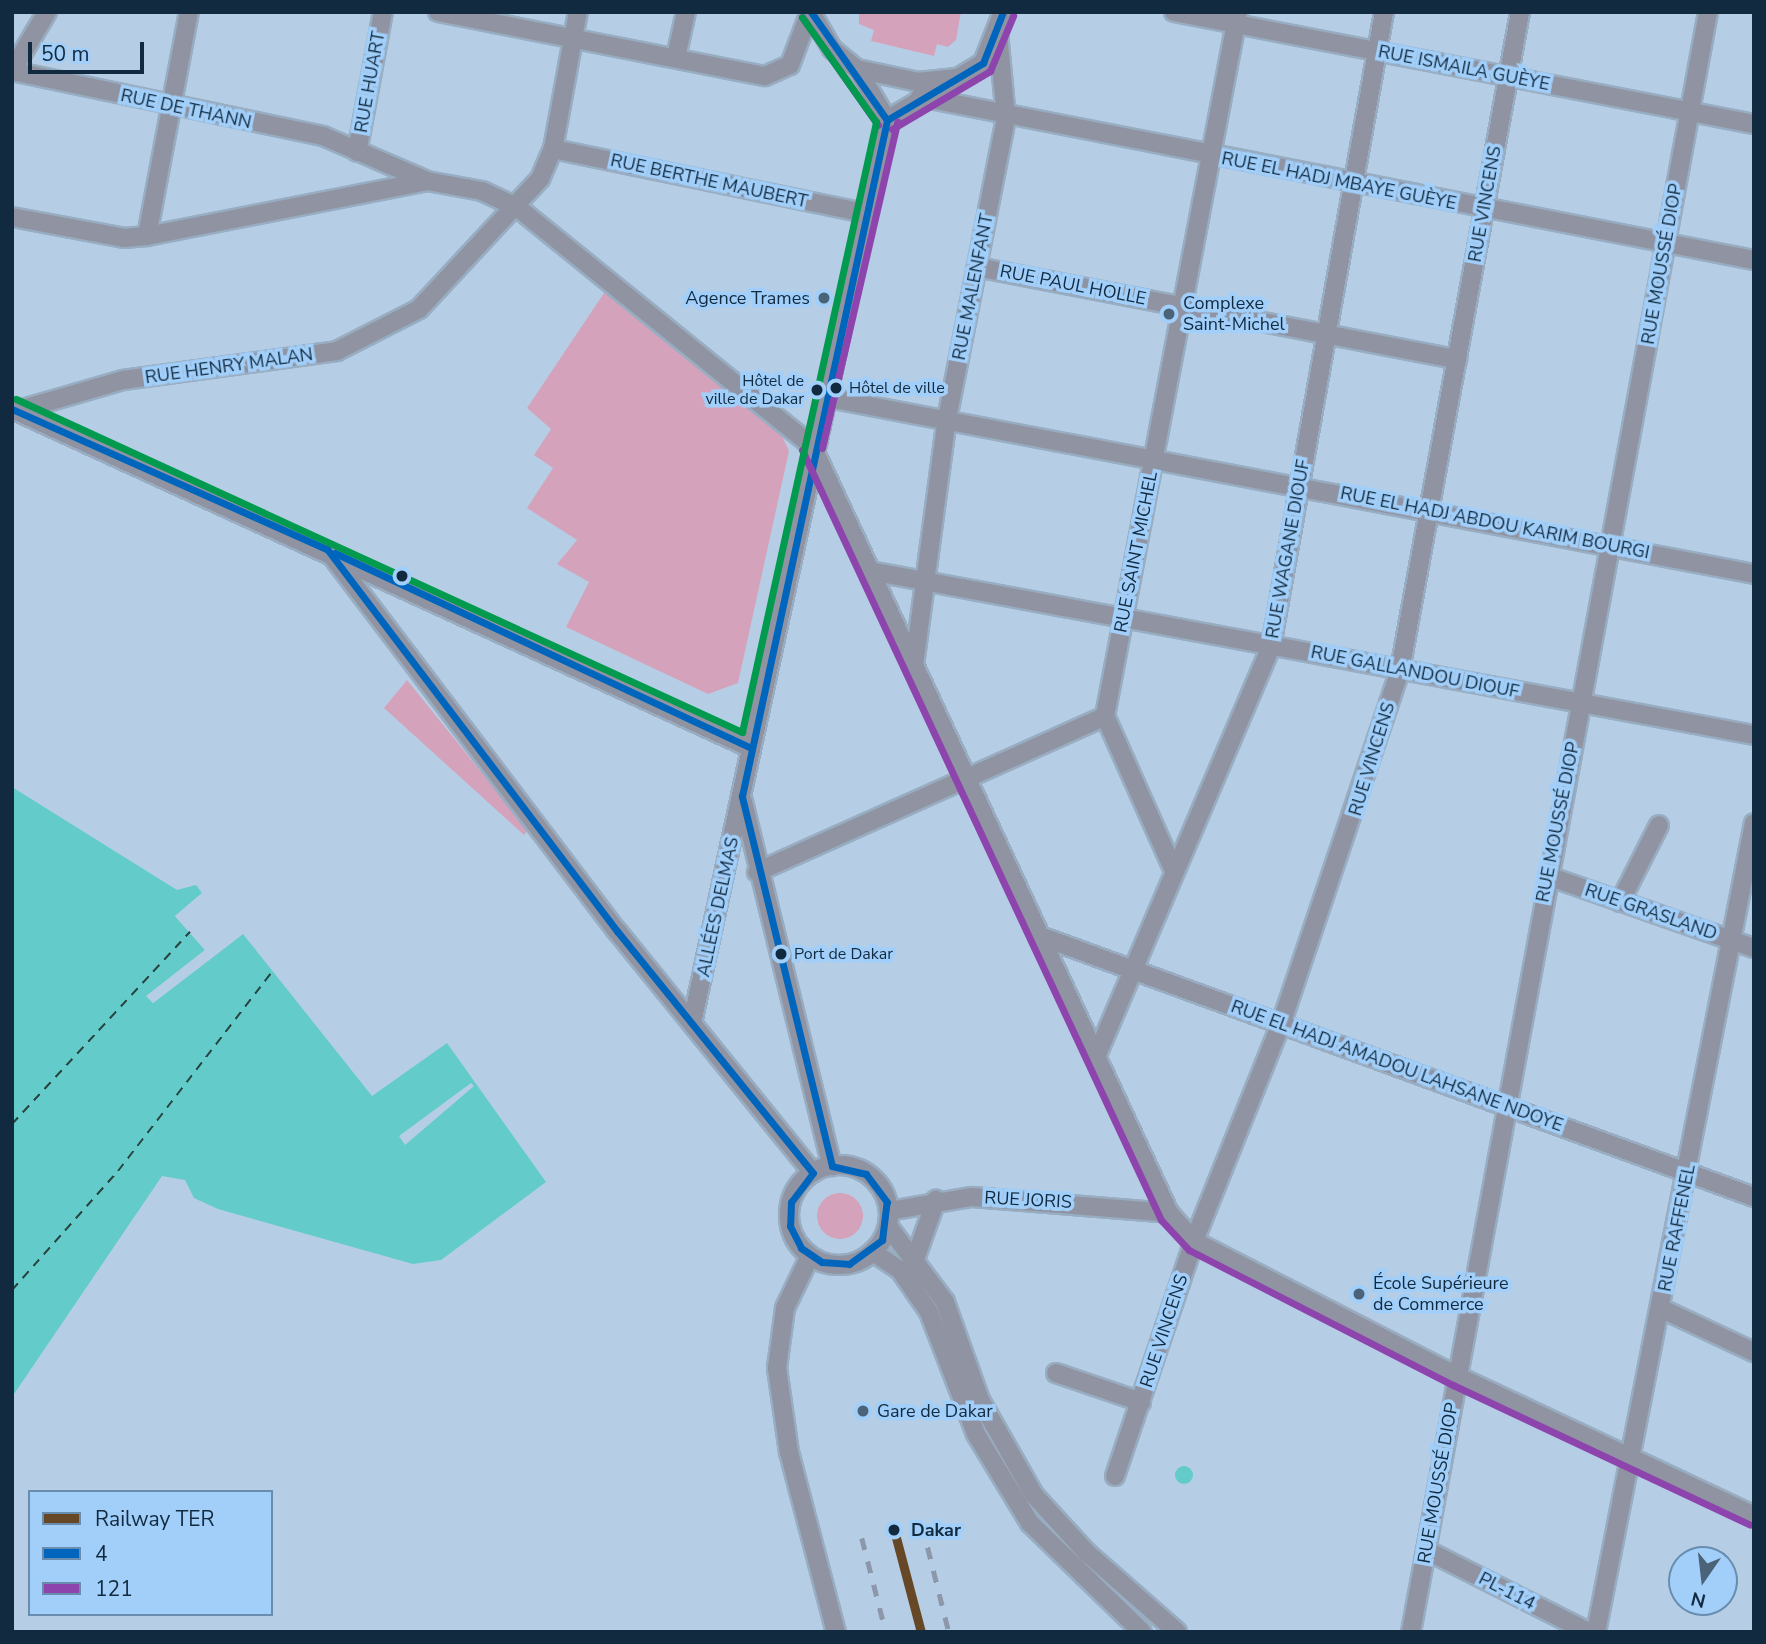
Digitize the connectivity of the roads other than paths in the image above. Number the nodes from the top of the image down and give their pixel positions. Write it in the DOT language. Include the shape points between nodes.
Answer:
graph roads {
  1 [pos="47,12"];
  2 [pos="189,12"];
  3 [pos="383,12"];
  4 [pos="438,12"];
  5 [pos="578,12"];
  6 [pos="686,12"];
  7 [pos="810,12"];
  8 [pos="1003,12"];
  9 [pos="1174,12"];
  10 [pos="1384,12"];
  11 [pos="1520,12"];
  12 [pos="1708,12"];
  13 [pos="1237,18"];
  14 [pos="999,34"];
  15 [pos="574,37"];
  16 [pos="1377,52"];
  17 [pos="676,57"];
  18 [pos="857,69"];
  19 [pos="12,71"];
  20 [pos="1508,77"];
  21 [pos="956,78"];
  22 [pos="920,97"];
  23 [pos="170,107"];
  24 [pos="1690,112"];
  25 [pos="1006,118"];
  26 [pos="887,120"];
  27 [pos="1754,124"];
  28 [pos="553,149"];
  29 [pos="357,152"];
  30 [pos="1211,157"];
  31 [pos="427,181"];
  32 [pos="1354,184"];
  33 [pos="518,208"];
  34 [pos="1484,209"];
  35 [pos="866,214"];
  36 [pos="12,217"];
  37 [pos="147,236"];
  38 [pos="1666,244"];
  39 [pos="1754,260"];
  40 [pos="978,267"];
  41 [pos="1183,307"];
  42 [pos="1327,334"];
  43 [pos="1457,359"];
  44 [pos="823,397"];
  45 [pos="14,410"];
  46 [pos="946,424"];
  47 [pos="812,446"];
  48 [pos="1153,460"];
  49 [pos="1300,485"];
  50 [pos="1429,511"];
  51 [pos="1610,546"];
  52 [pos="327,549"];
  53 [pos="870,571"];
  54 [pos="1754,573"];
  55 [pos="925,581"];
  56 [pos="1124,618"];
  57 [pos="1271,646"];
  58 [pos="914,665"];
  59 [pos="1400,670"];
  60 [pos="1581,703"];
  61 [pos="1105,716"];
  62 [pos="1754,735"];
  63 [pos="749,747"];
  64 [pos="967,779"];
  65 [pos="742,796"];
  66 [pos="1754,823"];
  67 [pos="1658,825"];
  68 [pos="1173,869"];
  69 [pos="757,872"];
  70 [pos="1548,876"];
  71 [pos="1620,902"];
  72 [pos="1040,936"];
  73 [pos="1732,941"];
  74 [pos="1754,948"];
  75 [pos="1132,969"];
  76 [pos="693,1018"];
  77 [pos="1281,1024"];
  78 [pos="1096,1057"];
  79 [pos="1503,1105"];
  80 [pos="832,1166"];
  81 [pos="813,1173"];
  82 [pos="1688,1173"];
  83 [pos="1754,1197"];
  84 [pos="936,1200"];
  85 [pos="1168,1213"];
  86 [pos="888,1219"];
  87 [pos="1194,1241"];
  88 [pos="873,1252"];
  89 [pos="810,1256"];
  90 [pos="915,1259"];
  91 [pos="1662,1309"];
  92 [pos="1754,1352"];
  93 [pos="1056,1373"];
  94 [pos="1457,1376"];
  95 [pos="1141,1402"];
  96 [pos="1632,1454"];
  97 [pos="1115,1476"];
  98 [pos="1754,1516"];
  99 [pos="1426,1550"];
  100 [pos="835,1632"];
  101 [pos="1142,1632"];
  102 [pos="1177,1632"];
  103 [pos="1411,1632"];
  104 [pos="1588,1632"];
  105 [pos="1595,1632"];
  1 -- 19 [label="street"];
  2 -- 23 [label="street"];
  3 -- 29 [label="street, RUE HUART"];
  4 -- 15 [label="street"];
  5 -- 15 [label="street, RUE HENRY MALAN"];
  6 -- 17 [label="street"];
  7 -- 17 [label="street" via="782,73 765,76"];
  7 -- 18 [label="street" via="832,49"];
  8 -- 14 [label="street"];
  9 -- 13 [label="street, RUE ISMAILA GUÈYE"];
  10 -- 16 [label="street, RUE WAGANE DIOUF"];
  11 -- 20 [label="street, RUE VINCENS"];
  12 -- 24 [label="street, RUE MOUSSÉ DIOP"];
  13 -- 16 [label="street, RUE ISMAILA GUÈYE"];
  13 -- 30 [label="street, RUE SAINT MICHEL"];
  14 -- 21 [label="street" via="983,63"];
  14 -- 25 [label="street, RUE MALENFANT"];
  15 -- 17 [label="street"];
  15 -- 28 [label="street, RUE HENRY MALAN"];
  16 -- 20 [label="street, RUE ISMAILA GUÈYE"];
  16 -- 32 [label="street, RUE WAGANE DIOUF"];
  18 -- 21 [label="street" via="918,82"];
  18 -- 26 [label="street"];
  19 -- 23 [label="street, RUE DE THANN"];
  20 -- 24 [label="street, RUE ISMAILA GUÈYE"];
  20 -- 34 [label="street, RUE VINCENS"];
  21 -- 22 [label="street"];
  22 -- 25 [label="street, RUE EL HADJ MBAYE GUÈYE"];
  22 -- 26 [label="street"];
  23 -- 29 [label="street, RUE DE THANN" via="323,136"];
  23 -- 37 [label="street"];
  24 -- 27 [label="street, RUE ISMAILA GUÈYE"];
  24 -- 38 [label="street, RUE MOUSSÉ DIOP"];
  25 -- 30 [label="street, RUE EL HADJ MBAYE GUÈYE"];
  25 -- 40 [label="street, RUE MALENFANT"];
  26 -- 35 [label="street"];
  28 -- 33 [label="street, RUE HENRY MALAN" via="540,179"];
  28 -- 35 [label="street, RUE BERTHE MAUBERT"];
  29 -- 31 [label="street, RUE DE THANN"];
  30 -- 32 [label="street, RUE EL HADJ MBAYE GUÈYE"];
  30 -- 41 [label="street, RUE SAINT MICHEL"];
  31 -- 33 [label="street" via="482,191"];
  31 -- 37 [label="street"];
  32 -- 34 [label="street, RUE EL HADJ MBAYE GUÈYE"];
  32 -- 42 [label="street, RUE WAGANE DIOUF"];
  33 -- 45 [label="street, RUE HENRY MALAN" via="419,309 337,351 123,380"];
  33 -- 47 [label="street"];
  34 -- 38 [label="street, RUE EL HADJ MBAYE GUÈYE"];
  34 -- 43 [label="street, RUE VINCENS"];
  35 -- 44 [label="street"];
  36 -- 37 [label="street" via="124,238"];
  38 -- 39 [label="street, RUE EL HADJ MBAYE GUÈYE"];
  38 -- 51 [label="street, RUE MOUSSÉ DIOP"];
  40 -- 41 [label="street, RUE PAUL HOLLE"];
  40 -- 46 [label="street, RUE MALENFANT"];
  41 -- 42 [label="street, RUE PAUL HOLLE"];
  41 -- 48 [label="street, RUE SAINT MICHEL"];
  42 -- 43 [label="street, RUE PAUL HOLLE"];
  42 -- 49 [label="street, RUE WAGANE DIOUF"];
  43 -- 50 [label="street, RUE VINCENS"];
  44 -- 46 [label="street, RUE EL HADJ ABDOU KARIM BOURGI"];
  44 -- 47 [label="street"];
  45 -- 52 [label="street"];
  46 -- 48 [label="street, RUE EL HADJ ABDOU KARIM BOURGI"];
  46 -- 55 [label="street, RUE MALENFANT"];
  47 -- 53 [label="street"];
  47 -- 63 [label="street"];
  48 -- 49 [label="street, RUE EL HADJ ABDOU KARIM BOURGI"];
  48 -- 56 [label="street, RUE SAINT MICHEL"];
  49 -- 50 [label="street, RUE EL HADJ ABDOU KARIM BOURGI"];
  49 -- 57 [label="street, RUE WAGANE DIOUF"];
  50 -- 51 [label="street, RUE EL HADJ ABDOU KARIM BOURGI"];
  50 -- 59 [label="street, RUE VINCENS"];
  51 -- 54 [label="street, RUE EL HADJ ABDOU KARIM BOURGI"];
  51 -- 60 [label="street, RUE MOUSSÉ DIOP"];
  52 -- 63 [label="street"];
  52 -- 76 [label="street" via="617,930"];
  53 -- 55 [label="street, RUE GALLANDOU DIOUF"];
  53 -- 58 [label="street"];
  55 -- 56 [label="street, RUE GALLANDOU DIOUF"];
  55 -- 58 [label="street, RUE MALENFANT"];
  56 -- 57 [label="street, RUE GALLANDOU DIOUF"];
  56 -- 61 [label="street, RUE SAINT MICHEL"];
  57 -- 59 [label="street, RUE GALLANDOU DIOUF"];
  57 -- 68 [label="street, RUE WAGANE DIOUF"];
  58 -- 64 [label="street"];
  59 -- 60 [label="street, RUE GALLANDOU DIOUF"];
  59 -- 77 [label="street, RUE VINCENS"];
  60 -- 62 [label="street, RUE GALLANDOU DIOUF"];
  60 -- 70 [label="street, RUE MOUSSÉ DIOP"];
  61 -- 64 [label="street"];
  61 -- 68 [label="street"];
  63 -- 65 [label="street"];
  64 -- 69 [label="street"];
  64 -- 72 [label="street"];
  65 -- 69 [label="street"];
  65 -- 76 [label="street, ALLÉES DELMAS"];
  66 -- 73 [label="street, RUE RAFFENEL"];
  67 -- 71 [label="street"];
  68 -- 75 [label="street, RUE WAGANE DIOUF"];
  69 -- 80 [label="street"];
  70 -- 71 [label="street, RUE GRASLAND"];
  70 -- 79 [label="street, RUE MOUSSÉ DIOP"];
  71 -- 73 [label="street, RUE GRASLAND"];
  72 -- 75 [label="street, RUE EL HADJ AMADOU LAHSANE NDOYE"];
  72 -- 78 [label="street"];
  73 -- 74 [label="street, RUE GRASLAND"];
  73 -- 82 [label="street, RUE RAFFENEL"];
  75 -- 77 [label="street, RUE EL HADJ AMADOU LAHSANE NDOYE"];
  75 -- 78 [label="street, RUE WAGANE DIOUF"];
  76 -- 81 [label="street"];
  77 -- 79 [label="street, RUE EL HADJ AMADOU LAHSANE NDOYE"];
  77 -- 87 [label="street, RUE VINCENS"];
  78 -- 85 [label="street"];
  79 -- 82 [label="street, RUE EL HADJ AMADOU LAHSANE NDOYE"];
  79 -- 94 [label="street, RUE MOUSSÉ DIOP"];
  80 -- 81 [label="street"];
  80 -- 86 [label="street" via="873,1179"];
  81 -- 89 [label="street" via="796,1190 789,1214 794,1237"];
  82 -- 83 [label="street, RUE EL HADJ AMADOU LAHSANE NDOYE"];
  82 -- 91 [label="street, RUE RAFFENEL"];
  84 -- 85 [label="street, RUE JORIS"];
  84 -- 86 [label="street, RUE JORIS"];
  84 -- 90 [label="street"];
  85 -- 87 [label="street"];
  86 -- 88 [label="street"];
  86 -- 90 [label="street"];
  87 -- 94 [label="street"];
  87 -- 95 [label="street, RUE VINCENS"];
  88 -- 89 [label="street" via="849,1264"];
  88 -- 101 [label="street" via="900,1270 929,1312 976,1434 1030,1523"];
  89 -- 100 [label="street" via="785,1308 777,1367 789,1452"];
  90 -- 102 [label="street" via="945,1302 979,1400 1034,1495 1086,1552"];
  91 -- 92 [label="street"];
  91 -- 96 [label="street, RUE RAFFENEL"];
  93 -- 95 [label="street"];
  94 -- 96 [label="street"];
  94 -- 99 [label="street, RUE MOUSSÉ DIOP"];
  95 -- 97 [label="street, RUE VINCENS"];
  96 -- 98 [label="street"];
  96 -- 105 [label="street, RUE RAFFENEL"];
  99 -- 103 [label="street, RUE MOUSSÉ DIOP"];
  99 -- 104 [label="street, PL-114"];
}
